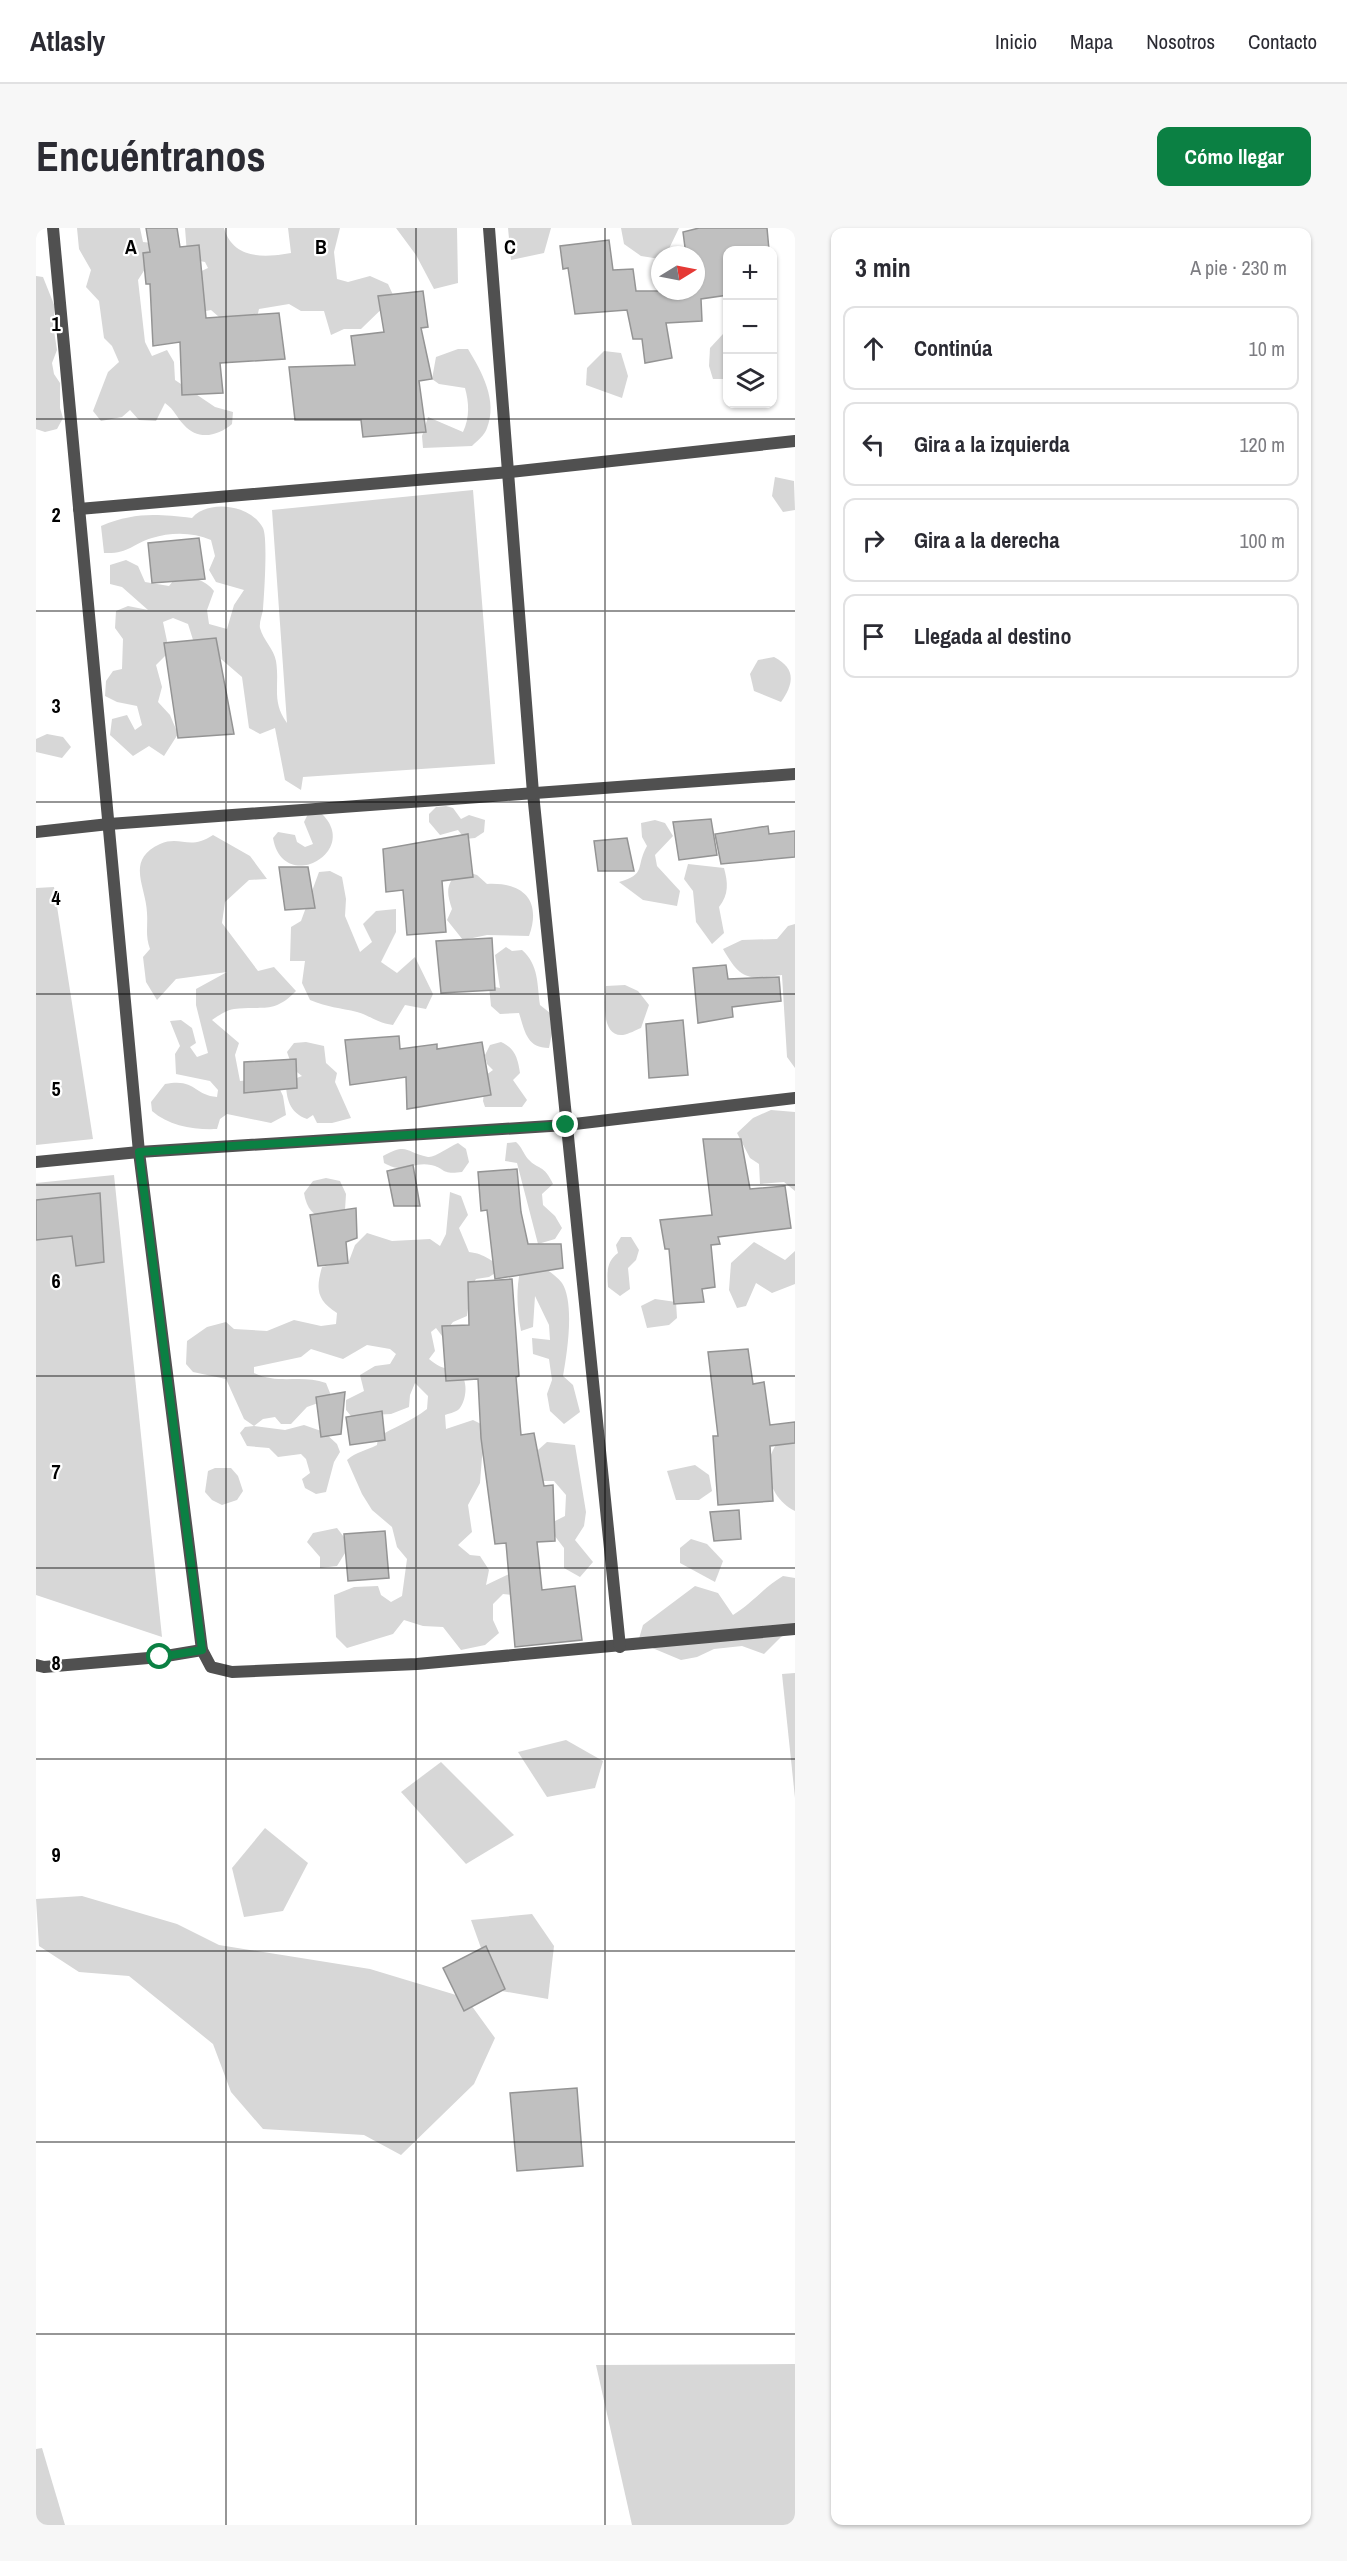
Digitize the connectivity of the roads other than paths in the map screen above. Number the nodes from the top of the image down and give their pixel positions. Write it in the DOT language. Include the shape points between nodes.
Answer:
graph roads {
  1 [pos="53,228"];
  2 [pos="489,228"];
  3 [pos="795,441"];
  4 [pos="510,472"];
  5 [pos="79,509"];
  6 [pos="795,774"];
  7 [pos="533,794"];
  8 [pos="109,824"];
  9 [pos="36,832"];
  10 [pos="795,1098"];
  11 [pos="566,1125"];
  12 [pos="139,1152"];
  13 [pos="36,1162"];
  14 [pos="795,1629"];
  15 [pos="620,1647"];
  16 [pos="202,1650"];
  17 [pos="36,1665"];
  1 -- 5 [label="street"];
  2 -- 4 [label="street"];
  3 -- 4 [label="street"];
  4 -- 5 [label="street"];
  4 -- 7 [label="street"];
  5 -- 8 [label="street"];
  6 -- 7 [label="street"];
  7 -- 8 [label="street"];
  7 -- 11 [label="street"];
  8 -- 9 [label="street"];
  8 -- 12 [label="street"];
  10 -- 11 [label="street"];
  11 -- 12 [label="street"];
  11 -- 15 [label="street"];
  12 -- 13 [label="street"];
  12 -- 16 [label="street"];
  14 -- 15 [label="street"];
  15 -- 16 [label="street" via="417,1664 232,1672 211,1667"];
  16 -- 17 [label="street" via="160,1657"];
}
